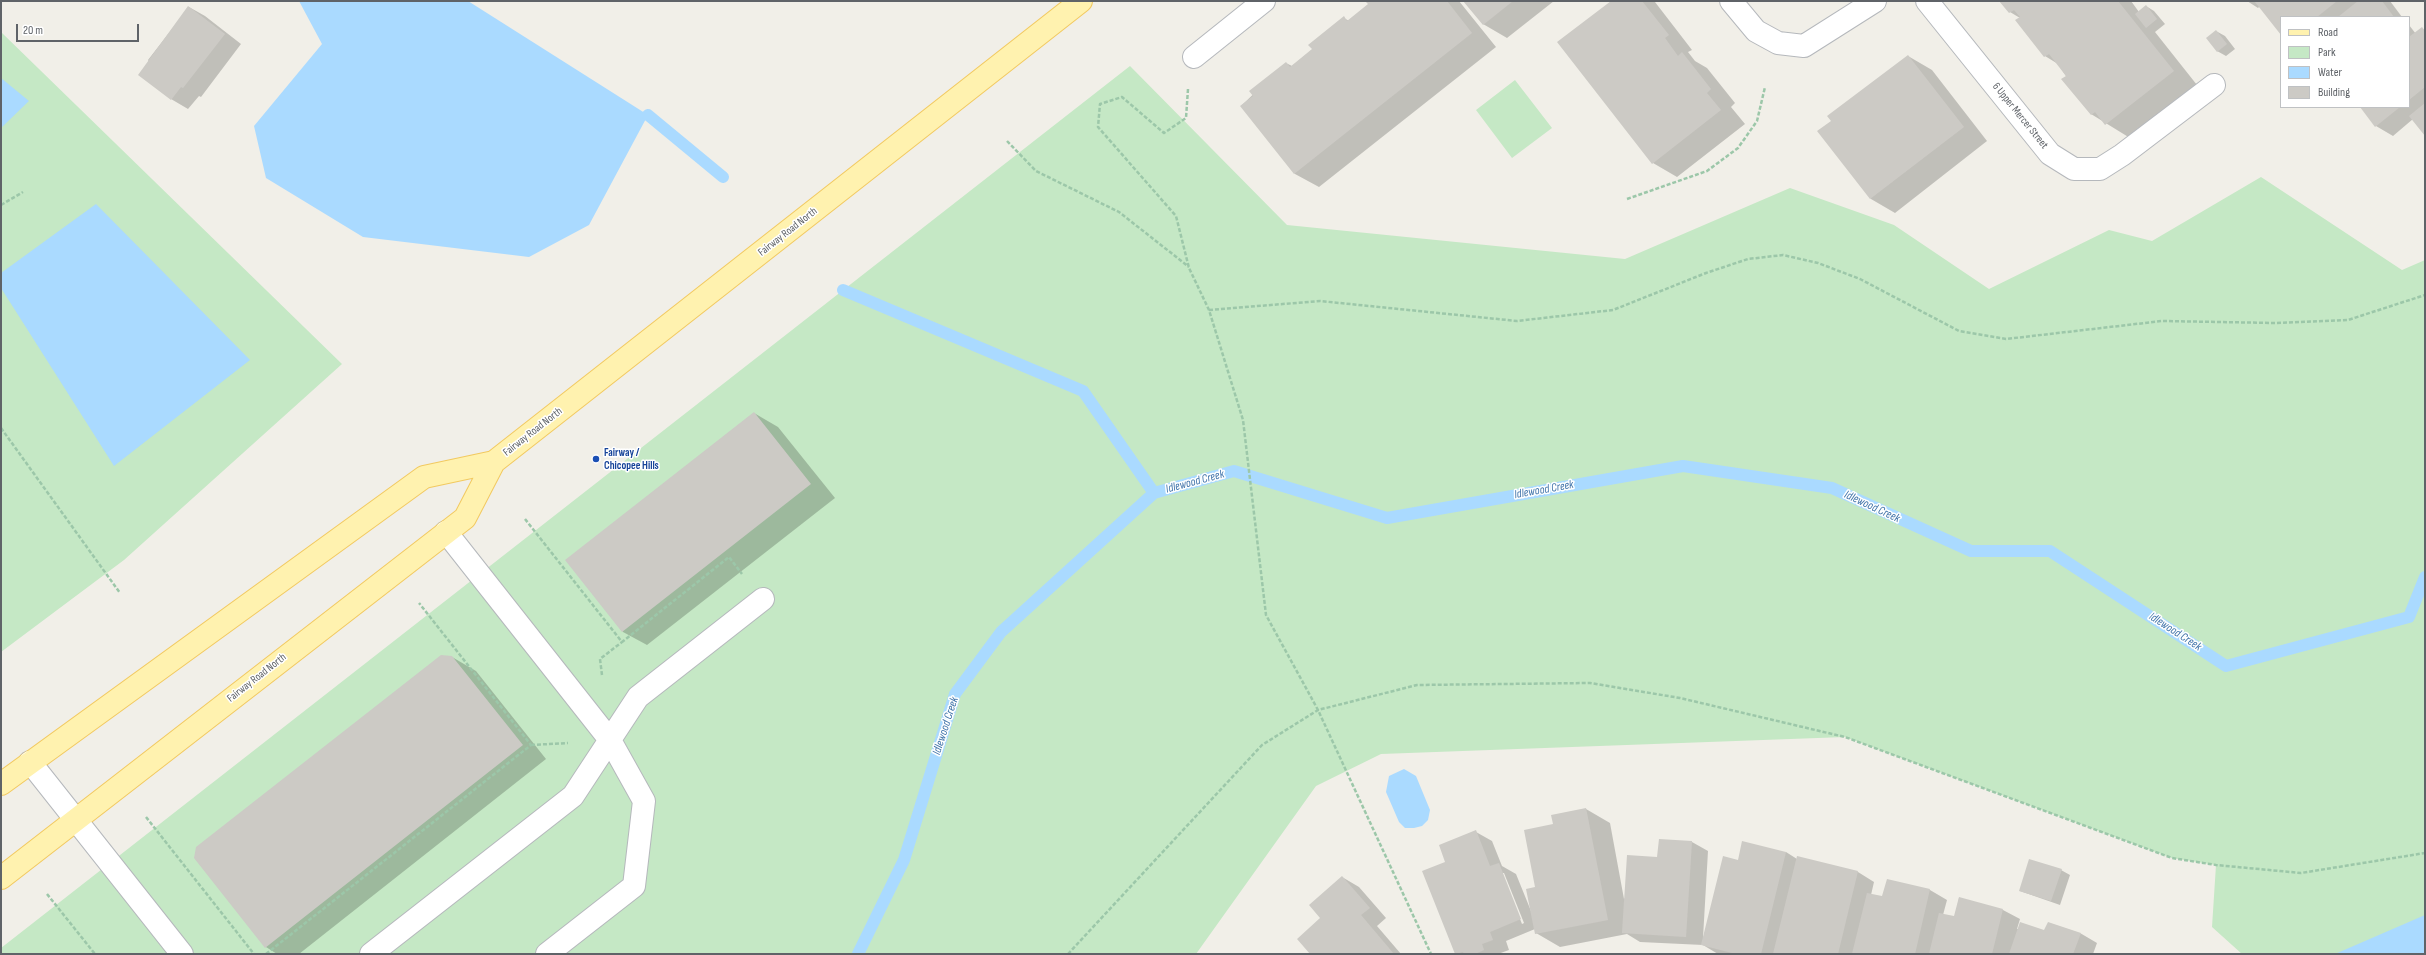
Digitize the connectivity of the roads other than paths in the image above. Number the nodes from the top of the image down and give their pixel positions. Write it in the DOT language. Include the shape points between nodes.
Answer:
graph roads {
  1 [pos="1082,1"];
  2 [pos="1264,1"];
  3 [pos="1731,1"];
  4 [pos="1875,1"];
  5 [pos="1927,1"];
  6 [pos="1194,57"];
  7 [pos="2214,85"];
  8 [pos="494,462"];
  9 [pos="446,532"];
  10 [pos="763,599"];
  11 [pos="610,740"];
  12 [pos="30,762"];
  13 [pos="1,784"];
  14 [pos="75,820"];
  15 [pos="1,878"];
  16 [pos="182,954"];
  17 [pos="371,954"];
  18 [pos="548,954"];
  1 -- 8 [label="main road, Fairway Road North"];
  2 -- 6 [label="lane"];
  3 -- 4 [label="lane" via="1756,31 1778,43 1804,46"];
  5 -- 7 [label="lane, 6 Upper Mercer Street" via="2050,154 2074,169 2100,169"];
  8 -- 9 [label="main road, Fairway Road North" via="464,518"];
  8 -- 12 [label="main road, Fairway Road North" via="424,477"];
  9 -- 11 [label="lane"];
  9 -- 14 [label="main road, Fairway Road North"];
  10 -- 11 [label="lane" via="638,697"];
  11 -- 17 [label="lane" via="573,796"];
  11 -- 18 [label="lane" via="644,801 634,886"];
  12 -- 13 [label="main road, Fairway Road North"];
  12 -- 14 [label="lane"];
  14 -- 15 [label="main road, Fairway Road North"];
  14 -- 16 [label="lane"];
}
